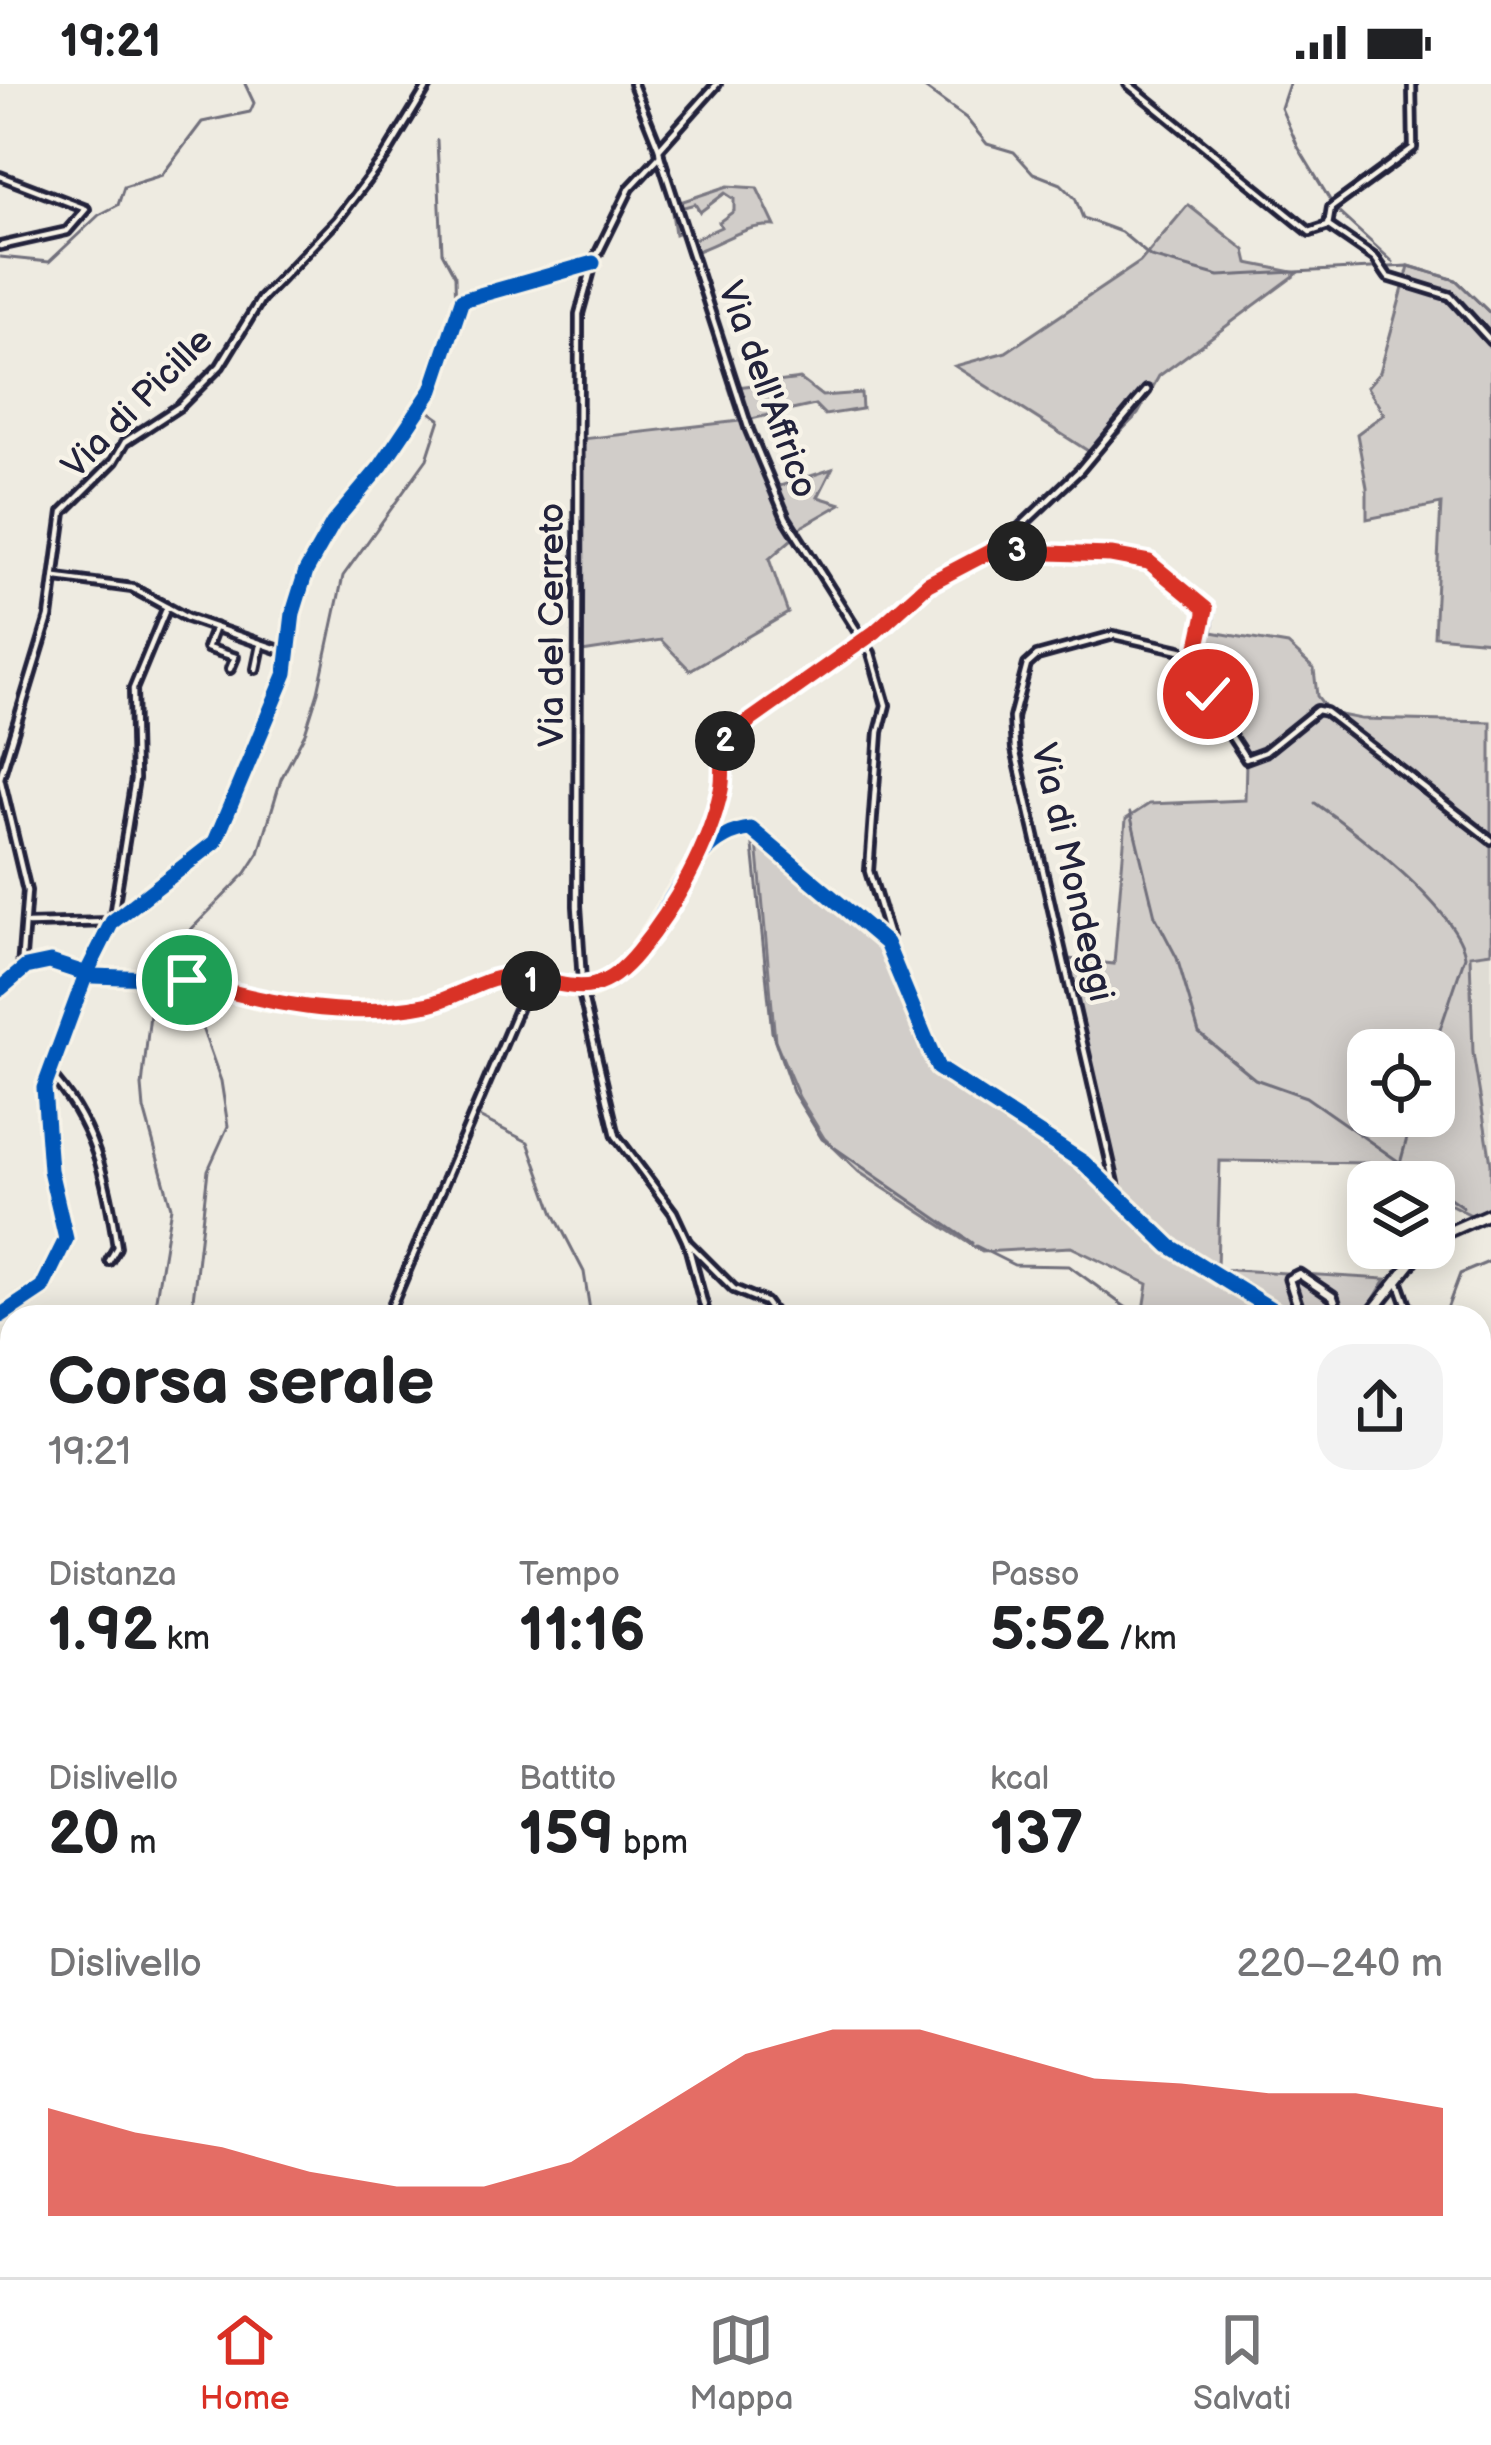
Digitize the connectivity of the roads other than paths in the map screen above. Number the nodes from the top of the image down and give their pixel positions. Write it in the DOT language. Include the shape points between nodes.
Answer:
graph roads {
  1 [pos="428,84"];
  2 [pos="633,84"];
  3 [pos="717,84"];
  4 [pos="1128,84"];
  5 [pos="1412,84"];
  6 [pos="660,153"];
  7 [pos="0,176"];
  8 [pos="1328,226"];
  9 [pos="0,246"];
  10 [pos="593,263"];
  11 [pos="1491,341"];
  12 [pos="1147,390"];
  13 [pos="996,550"];
  14 [pos="57,578"];
  15 [pos="167,607"];
  16 [pos="215,626"];
  17 [pos="857,626"];
  18 [pos="875,632"];
  19 [pos="865,639"];
  20 [pos="262,643"];
  21 [pos="857,645"];
  22 [pos="289,652"];
  23 [pos="871,653"];
  24 [pos="1198,654"];
  25 [pos="230,669"];
  26 [pos="256,669"];
  27 [pos="1491,840"];
  28 [pos="698,856"];
  29 [pos="112,922"];
  30 [pos="27,924"];
  31 [pos="888,947"];
  32 [pos="26,952"];
  33 [pos="31,965"];
  34 [pos="21,971"];
  35 [pos="86,974"];
  36 [pos="530,981"];
  37 [pos="0,989"];
  38 [pos="582,990"];
  39 [pos="47,1071"];
  40 [pos="1118,1196"];
  41 [pos="1491,1213"];
  42 [pos="1455,1229"];
  43 [pos="687,1242"];
  44 [pos="109,1261"];
  45 [pos="1403,1269"];
  46 [pos="1395,1278"];
  47 [pos="16,1305"];
  48 [pos="391,1305"];
  49 [pos="704,1305"];
  50 [pos="767,1305"];
  51 [pos="1266,1305"];
  52 [pos="1297,1305"];
  53 [pos="1336,1305"];
  54 [pos="1376,1305"];
  55 [pos="1406,1305"];
  1 -- 14 [label="street, Via di Picille" via="386,155 261,299 215,372 125,442 66,508"];
  2 -- 6 [label="street, Via dell'Affrico"];
  3 -- 6 [label="street, Via del Cerreto"];
  4 -- 8 [label="street" via="1310,232"];
  5 -- 8 [label="street" via="1413,148 1331,208"];
  6 -- 10 [label="street, Via del Cerreto" via="630,188"];
  6 -- 17 [label="street, Via dell'Affrico" via="749,430 796,538"];
  7 -- 9 [label="street" via="86,208 70,230"];
  8 -- 11 [label="street" via="1386,274 1450,296"];
  10 -- 22 [label="street" via="462,300 432,390 312,558 297,593"];
  10 -- 38 [label="street, Via del Cerreto" via="579,314"];
  12 -- 13 [label="street" via="1080,470"];
  13 -- 18 [label="street" via="928,584"];
  13 -- 24 [label="street" via="1111,555 1159,567 1206,609"];
  14 -- 15 [label="street" via="132,588"];
  14 -- 30 [label="street, Via di Picille" via="0,778 26,879"];
  15 -- 16 [label="street"];
  15 -- 29 [label="street" via="133,689 135,779"];
  16 -- 20 [label="street"];
  16 -- 25 [label="street" via="207,648 235,658"];
  17 -- 19 [label="street, Via dell'Affrico"];
  17 -- 21 [label="street"];
  18 -- 19 [label="street"];
  18 -- 23 [label="street"];
  19 -- 21 [label="street"];
  19 -- 23 [label="street"];
  20 -- 22 [label="street"];
  20 -- 26 [label="street"];
  21 -- 28 [label="street" via="728,736 721,792"];
  22 -- 29 [label="street" via="214,842"];
  23 -- 31 [label="street" via="886,712 869,872"];
  24 -- 27 [label="street" via="1212,706 1246,759 1317,710 1326,712"];
  24 -- 40 [label="street, Via di Mondeggi" via="1114,635 1037,656 1012,718"];
  28 -- 31 [label="street" via="751,829"];
  28 -- 38 [label="street" via="638,952 602,984"];
  29 -- 30 [label="street"];
  29 -- 35 [label="street"];
  30 -- 32 [label="street, Via di Picille"];
  31 -- 40 [label="street" via="934,1065 1071,1153"];
  32 -- 33 [label="street, Via di Picille"];
  32 -- 34 [label="street, Via di Picille"];
  33 -- 34 [label="street"];
  33 -- 35 [label="street" via="57,963"];
  34 -- 37 [label="street"];
  35 -- 36 [label="street" via="176,978 264,1002 354,1010 429,1004 501,977"];
  35 -- 39 [label="street"];
  36 -- 38 [label="street"];
  36 -- 48 [label="street"];
  38 -- 43 [label="street, Via del Cerreto" via="616,1136 667,1199"];
  39 -- 44 [label="street" via="77,1102 99,1159 117,1246"];
  39 -- 47 [label="street" via="50,1170 66,1239 42,1288"];
  40 -- 51 [label="street" via="1170,1246"];
  41 -- 42 [label="main road"];
  43 -- 49 [label="street"];
  43 -- 50 [label="street" via="721,1277"];
  45 -- 46 [label="main road"];
  46 -- 54 [label="main road"];
  46 -- 55 [label="street"];
  52 -- 53 [label="street" via="1288,1279 1299,1274"];
}
